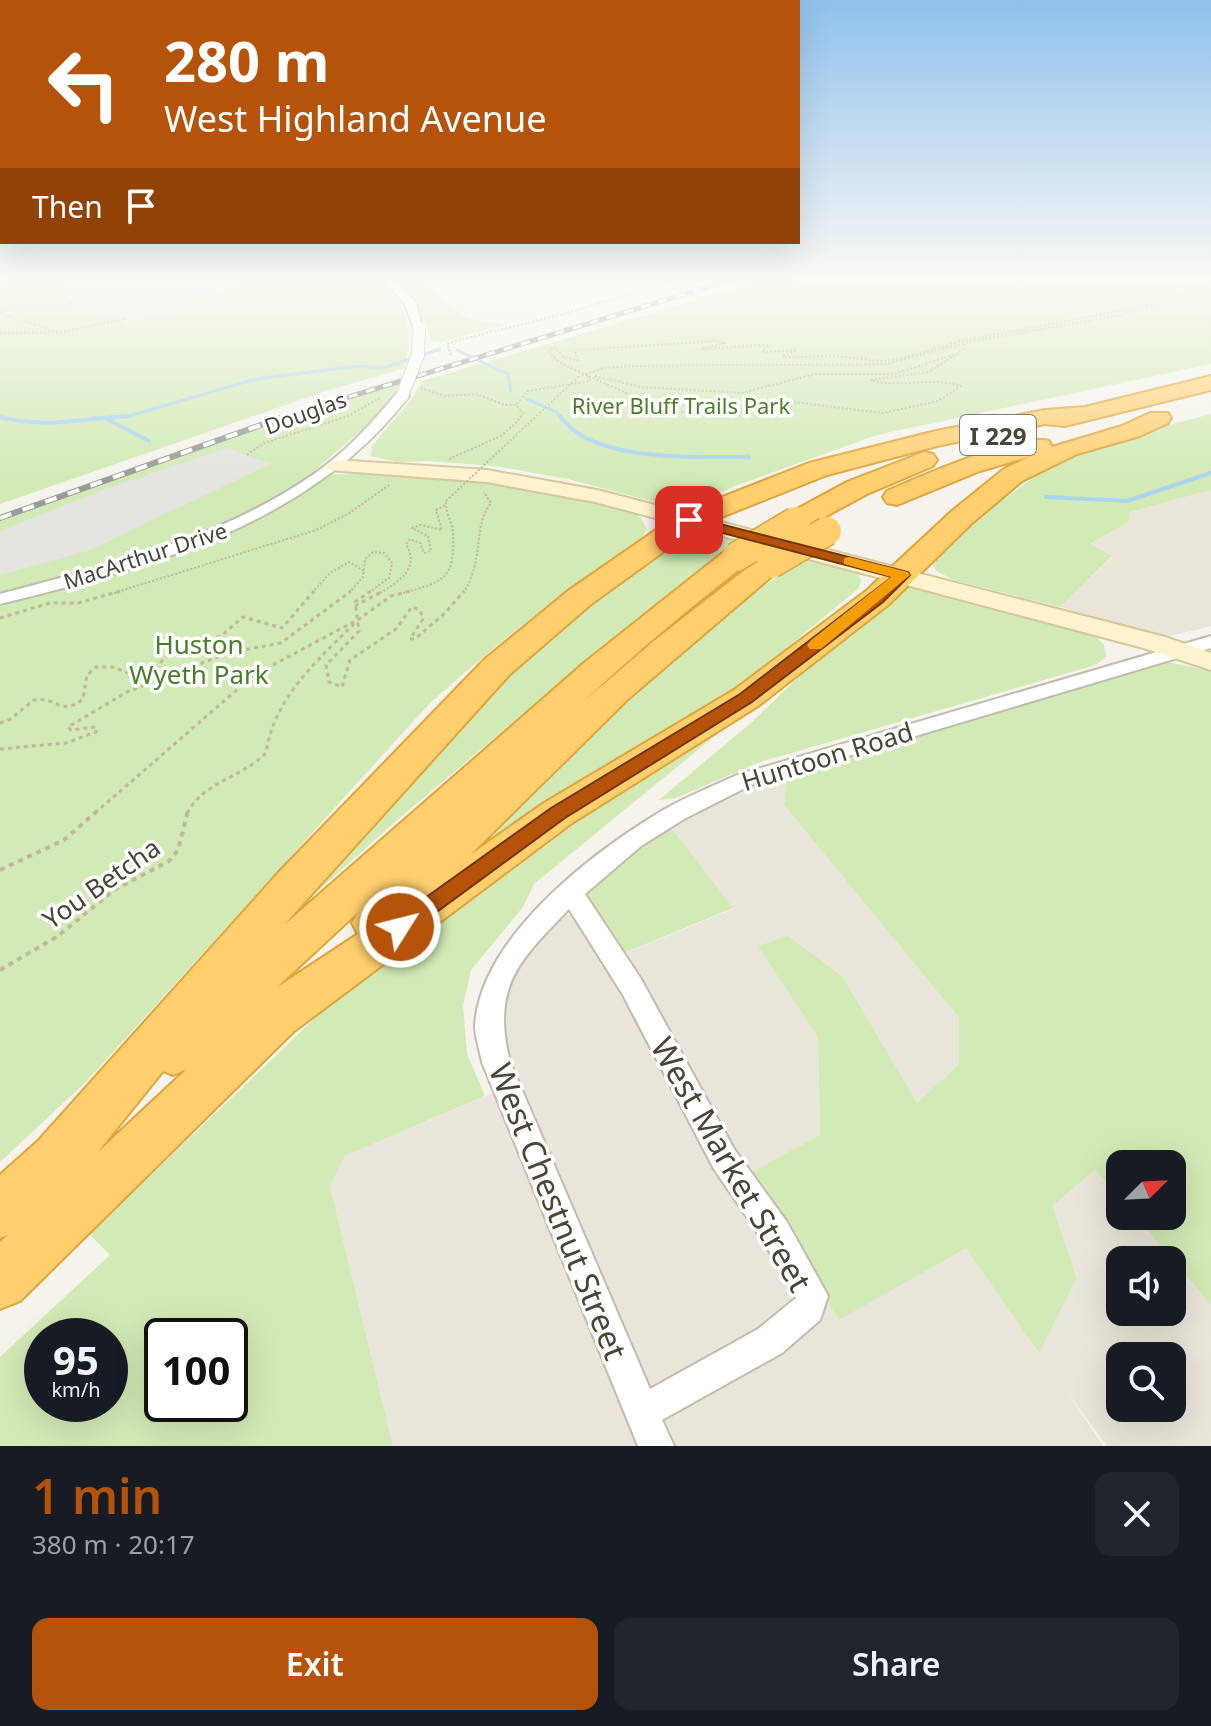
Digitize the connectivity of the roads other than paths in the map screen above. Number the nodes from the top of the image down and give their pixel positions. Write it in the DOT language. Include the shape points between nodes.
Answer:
graph roads {
  1 [pos="418,346"];
  2 [pos="1211,383"];
  3 [pos="1211,405"];
  4 [pos="1086,414"];
  5 [pos="1159,418"];
  6 [pos="336,466"];
  7 [pos="689,520"];
  8 [pos="754,560"];
  9 [pos="903,575"];
  10 [pos="0,599"];
  11 [pos="1211,642"];
  12 [pos="1181,651"];
  13 [pos="1211,662"];
  14 [pos="571,892"];
  15 [pos="503,973"];
  16 [pos="275,1018"];
  17 [pos="58,1156"];
  18 [pos="0,1211"];
  19 [pos="0,1281"];
  20 [pos="641,1413"];
  21 [pos="656,1446"];
  1 -- 6 [label="street, MacArthur Drive, bridge" via="367,438"];
  2 -- 4 [label="highway, I 229"];
  3 -- 5 [label="highway, I 229"];
  4 -- 7 [label="highway" via="1045,417 869,454"];
  4 -- 8 [label="highway, I 229, bridge" via="942,453 857,488 796,521"];
  5 -- 8 [label="highway, I 229, bridge" via="971,465"];
  5 -- 9 [label="highway" via="1068,449 1013,475"];
  6 -- 7 [label="street" via="553,486"];
  6 -- 10 [label="street, MacArthur Drive" via="297,493 207,538"];
  7 -- 9 [label="street"];
  7 -- 17 [label="highway" via="579,598 497,667 294,884"];
  8 -- 16 [label="highway, I 229"];
  8 -- 17 [label="highway, I 229" via="670,608 596,671"];
  9 -- 12 [label="street"];
  9 -- 16 [label="highway" via="746,698 558,813"];
  11 -- 12 [label="street, Huntoon Road"];
  12 -- 13 [label="street"];
  12 -- 14 [label="street, Huntoon Road" via="756,775 633,840"];
  14 -- 15 [label="street, Huntoon Road" via="516,948"];
  14 -- 20 [label="street, West Market Street" via="632,987 724,1159 812,1296 809,1309 770,1341"];
  15 -- 20 [label="street, West Chestnut Street" via="488,1028 496,1062"];
  16 -- 19 [label="highway, I 229"];
  17 -- 18 [label="highway, I 229"];
  20 -- 21 [label="street, West Chestnut Street"];
}
